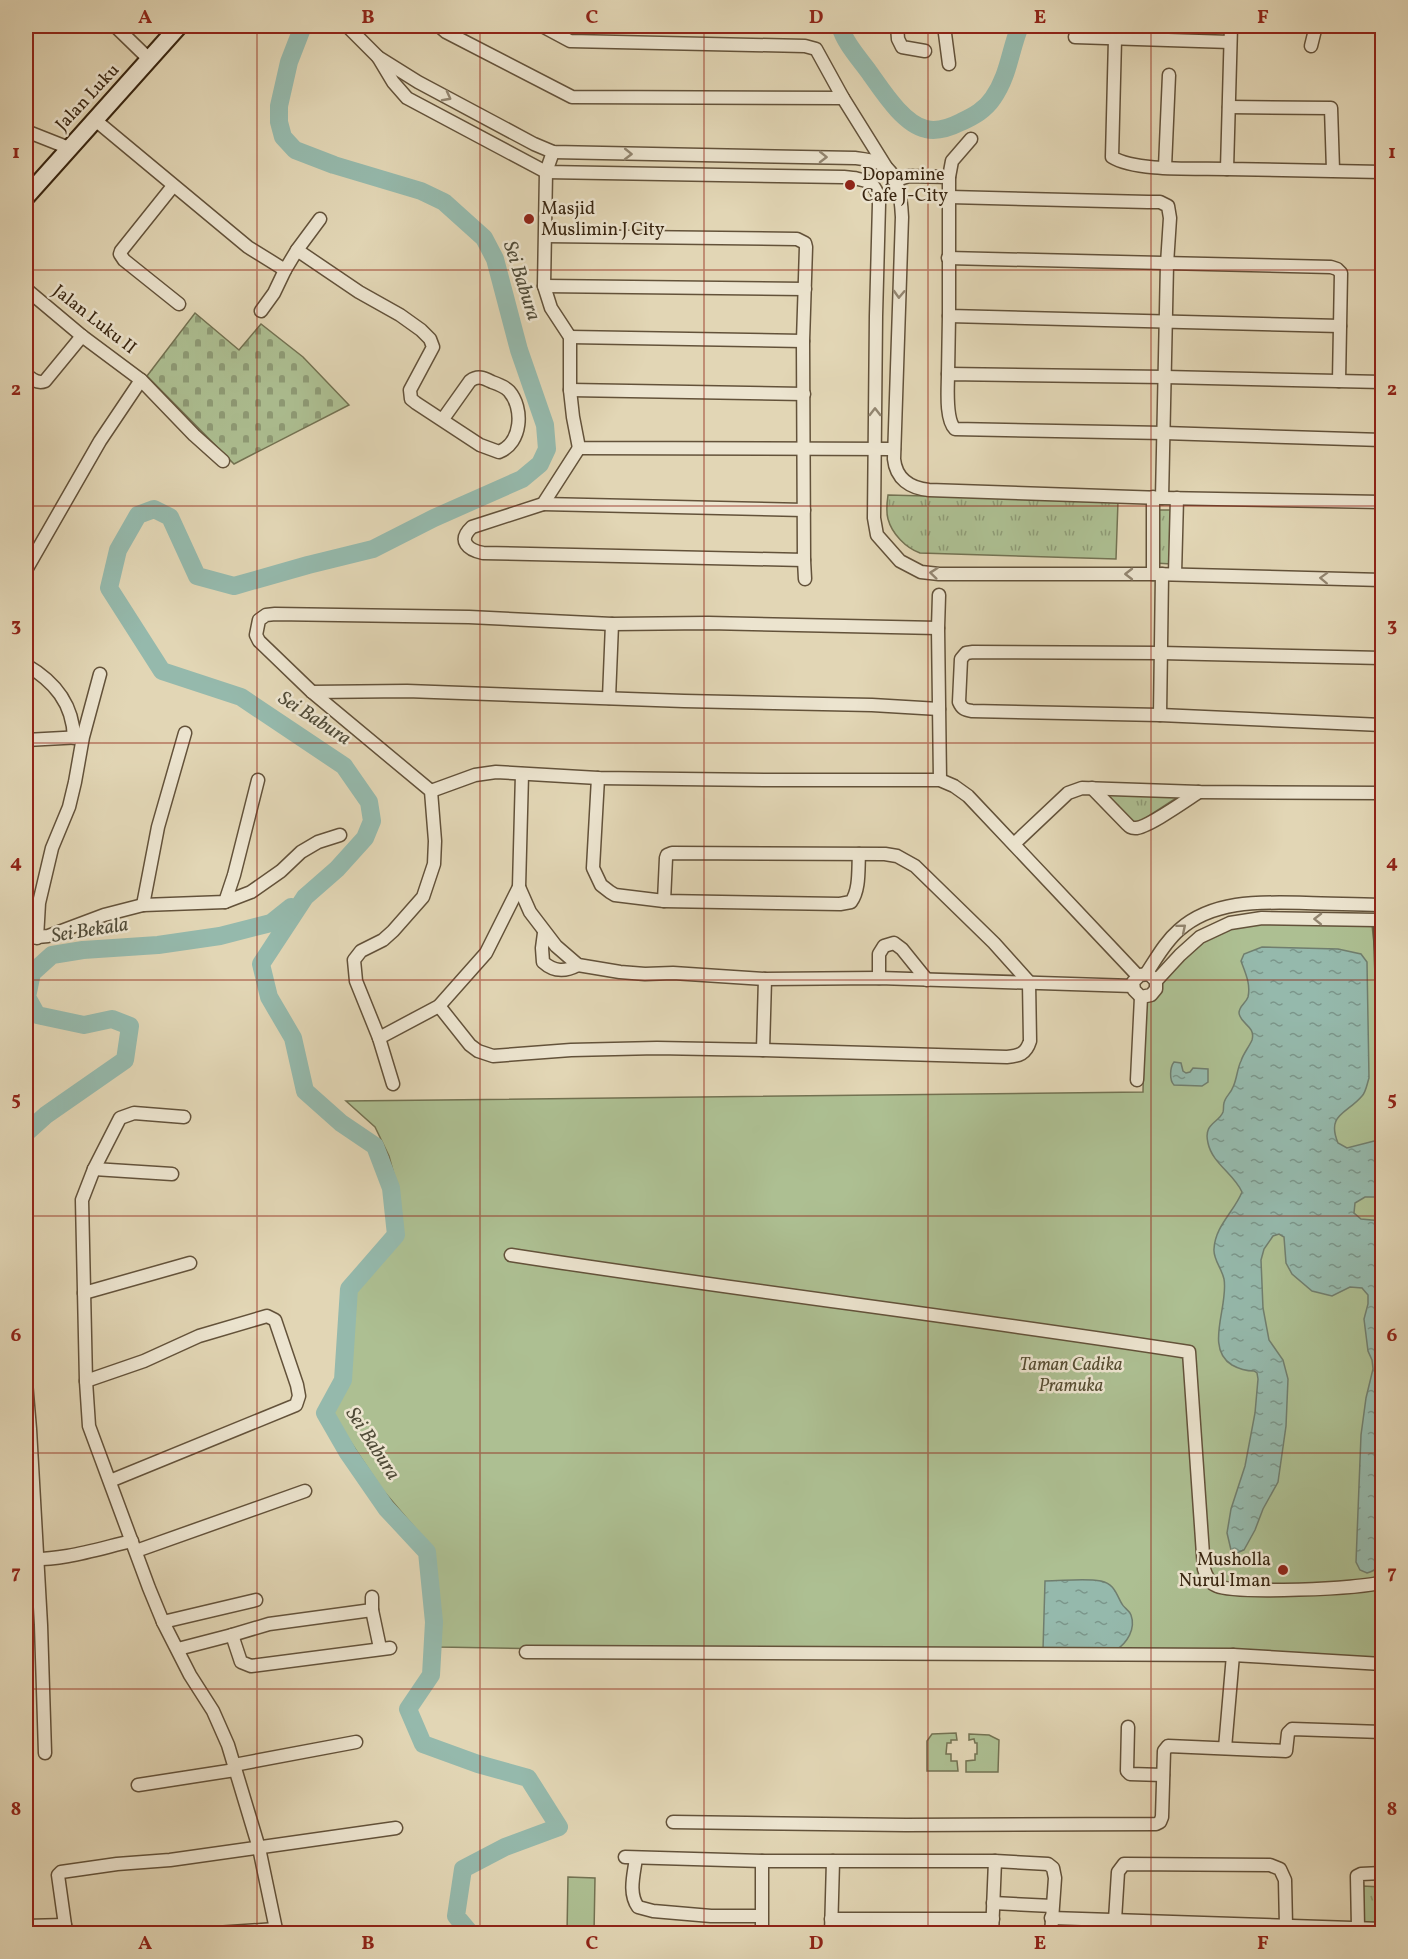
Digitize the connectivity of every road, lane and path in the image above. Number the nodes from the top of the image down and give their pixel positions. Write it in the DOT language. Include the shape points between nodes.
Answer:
graph roads {
  1 [pos="115,26"];
  2 [pos="179,26"];
  3 [pos="347,26"];
  4 [pos="439,26"];
  5 [pos="542,26"];
  6 [pos="897,26"];
  7 [pos="944,26"];
  8 [pos="1231,26"];
  9 [pos="1316,26"];
  10 [pos="1075,37"];
  11 [pos="1115,39"];
  12 [pos="1230,42"];
  13 [pos="1311,46"];
  14 [pos="925,51"];
  15 [pos="378,57"];
  16 [pos="150,60"];
  17 [pos="949,64"];
  18 [pos="1169,75"];
  19 [pos="418,82"];
  20 [pos="407,98"];
  21 [pos="843,98"];
  22 [pos="1229,106"];
  23 [pos="94,119"];
  24 [pos="26,131"];
  25 [pos="971,139"];
  26 [pos="534,144"];
  27 [pos="69,148"];
  28 [pos="553,152"];
  29 [pos="729,156"];
  30 [pos="526,161"];
  31 [pos="1165,167"];
  32 [pos="1227,169"];
  33 [pos="1333,170"];
  34 [pos="546,172"];
  35 [pos="1383,172"];
  36 [pos="729,175"];
  37 [pos="892,175"];
  38 [pos="949,177"];
  39 [pos="173,186"];
  40 [pos="950,196"];
  41 [pos="26,197"];
  42 [pos="320,219"];
  43 [pos="546,236"];
  44 [pos="297,250"];
  45 [pos="948,258"];
  46 [pos="1167,264"];
  47 [pos="285,270"];
  48 [pos="544,286"];
  49 [pos="26,289"];
  50 [pos="805,289"];
  51 [pos="179,304"];
  52 [pos="261,311"];
  53 [pos="876,316"];
  54 [pos="899,316"];
  55 [pos="949,316"];
  56 [pos="1166,321"];
  57 [pos="1340,326"];
  58 [pos="82,336"];
  59 [pos="570,337"];
  60 [pos="802,341"];
  61 [pos="26,374"];
  62 [pos="948,374"];
  63 [pos="1165,376"];
  64 [pos="141,380"];
  65 [pos="1339,381"];
  66 [pos="1383,382"];
  67 [pos="570,390"];
  68 [pos="804,394"];
  69 [pos="443,419"];
  70 [pos="1164,433"];
  71 [pos="1383,440"];
  72 [pos="803,447"];
  73 [pos="579,448"];
  74 [pos="875,449"];
  75 [pos="894,449"];
  76 [pos="223,461"];
  77 [pos="1157,498"];
  78 [pos="1177,498"];
  79 [pos="1383,502"];
  80 [pos="543,504"];
  81 [pos="804,510"];
  82 [pos="804,560"];
  83 [pos="26,570"];
  84 [pos="1163,574"];
  85 [pos="805,579"];
  86 [pos="1383,580"];
  87 [pos="939,595"];
  88 [pos="612,624"];
  89 [pos="938,628"];
  90 [pos="1161,653"];
  91 [pos="1383,658"];
  92 [pos="26,665"];
  93 [pos="100,674"];
  94 [pos="312,692"];
  95 [pos="609,698"];
  96 [pos="939,710"];
  97 [pos="1160,715"];
  98 [pos="1383,725"];
  99 [pos="185,734"];
  100 [pos="79,737"];
  101 [pos="26,740"];
  102 [pos="522,774"];
  103 [pos="598,777"];
  104 [pos="258,780"];
  105 [pos="940,780"];
  106 [pos="1092,788"];
  107 [pos="431,791"];
  108 [pos="1199,792"];
  109 [pos="1383,793"];
  110 [pos="340,835"];
  111 [pos="1014,844"];
  112 [pos="858,854"];
  113 [pos="519,887"];
  114 [pos="664,901"];
  115 [pos="225,902"];
  116 [pos="1262,902"];
  117 [pos="1381,903"];
  118 [pos="143,905"];
  119 [pos="1262,918"];
  120 [pos="1380,923"];
  121 [pos="544,933"];
  122 [pos="31,938"];
  123 [pos="578,965"];
  124 [pos="879,978"];
  125 [pos="765,979"];
  126 [pos="1143,979"];
  127 [pos="927,980"];
  128 [pos="1029,982"];
  129 [pos="1383,984"];
  130 [pos="1141,997"];
  131 [pos="439,1006"];
  132 [pos="379,1038"];
  133 [pos="763,1050"];
  134 [pos="1137,1080"];
  135 [pos="393,1084"];
  136 [pos="184,1118"];
  137 [pos="94,1169"];
  138 [pos="172,1174"];
  139 [pos="511,1255"];
  140 [pos="190,1263"];
  141 [pos="84,1293"];
  142 [pos="86,1381"];
  143 [pos="26,1382"];
  144 [pos="110,1481"];
  145 [pos="305,1491"];
  146 [pos="134,1546"];
  147 [pos="31,1560"];
  148 [pos="1383,1582"];
  149 [pos="256,1600"];
  150 [pos="163,1622"];
  151 [pos="231,1635"];
  152 [pos="178,1649"];
  153 [pos="526,1652"];
  154 [pos="1233,1655"];
  155 [pos="1383,1664"];
  156 [pos="1128,1727"];
  157 [pos="1383,1732"];
  158 [pos="356,1742"];
  159 [pos="1225,1748"];
  160 [pos="45,1753"];
  161 [pos="234,1768"];
  162 [pos="1163,1775"];
  163 [pos="138,1785"];
  164 [pos="673,1822"];
  165 [pos="396,1828"];
  166 [pos="259,1848"];
  167 [pos="762,1861"];
  168 [pos="833,1861"];
  169 [pos="995,1861"];
  170 [pos="1383,1873"];
  171 [pos="993,1903"];
  172 [pos="1052,1912"];
  173 [pos="761,1916"];
  174 [pos="831,1919"];
  175 [pos="993,1919"];
  176 [pos="1115,1920"];
  177 [pos="26,1926"];
  178 [pos="1286,1926"];
  179 [pos="1358,1928"];
  180 [pos="68,1929"];
  181 [pos="1383,1929"];
  182 [pos="277,1931"];
  183 [pos="201,1934"];
  184 [pos="762,1934"];
  185 [pos="831,1934"];
  186 [pos="992,1934"];
  187 [pos="1050,1934"];
  1 -- 16 [label="street"];
  2 -- 16 [label="main road, Jalan Luku"];
  3 -- 15 [label="street"];
  4 -- 21 [label="street" via="572,97"];
  5 -- 21 [label="street" via="570,41 805,46 816,49"];
  6 -- 14 [label="street" via="902,47"];
  7 -- 17 [label="street"];
  8 -- 12 [label="street"];
  9 -- 13 [label="street"];
  10 -- 11 [label="street"];
  11 -- 12 [label="street"];
  11 -- 31 [label="street" via="1112,157 1136,165"];
  12 -- 22 [label="street"];
  15 -- 19 [label="street"];
  15 -- 20 [label="street"];
  16 -- 23 [label="main road, Jalan Luku"];
  18 -- 31 [label="street"];
  19 -- 20 [label="street"];
  19 -- 26 [label="street, one-way"];
  20 -- 30 [label="street"];
  21 -- 37 [label="street"];
  22 -- 32 [label="street"];
  22 -- 33 [label="street" via="1331,108"];
  23 -- 27 [label="main road, Jalan Luku"];
  23 -- 39 [label="street"];
  24 -- 27 [label="street"];
  25 -- 38 [label="street" via="952,161"];
  26 -- 28 [label="street"];
  26 -- 30 [label="street"];
  27 -- 41 [label="main road, Jalan Luku"];
  28 -- 29 [label="street, one-way"];
  28 -- 34 [label="street"];
  29 -- 36 [label="street"];
  29 -- 37 [label="street, one-way" via="855,158 880,164"];
  30 -- 34 [label="street"];
  31 -- 32 [label="street"];
  32 -- 33 [label="street"];
  33 -- 35 [label="street"];
  34 -- 36 [label="street"];
  34 -- 43 [label="street"];
  36 -- 53 [label="street" via="851,178 874,186 879,193"];
  37 -- 38 [label="street"];
  37 -- 54 [label="street, one-way" via="902,217"];
  38 -- 40 [label="street"];
  39 -- 47 [label="street" via="248,247"];
  39 -- 51 [label="street" via="120,254"];
  40 -- 45 [label="street"];
  40 -- 46 [label="street" via="1161,202 1170,211"];
  42 -- 44 [label="street"];
  43 -- 48 [label="street"];
  43 -- 50 [label="street" via="796,239 806,247"];
  44 -- 47 [label="street"];
  44 -- 69 [label="street" via="427,334 433,347 409,394 416,403"];
  45 -- 46 [label="street"];
  45 -- 55 [label="street"];
  46 -- 56 [label="street"];
  46 -- 57 [label="street" via="1337,269 1341,273"];
  47 -- 52 [label="street"];
  48 -- 50 [label="street"];
  48 -- 59 [label="street" via="551,308"];
  49 -- 58 [label="street, Jalan Luku II"];
  50 -- 60 [label="street"];
  53 -- 54 [label="street"];
  74 -- 53 [label="street, one-way"];
  54 -- 75 [label="street"];
  55 -- 56 [label="street"];
  55 -- 62 [label="street"];
  56 -- 57 [label="street"];
  56 -- 63 [label="street"];
  57 -- 65 [label="street"];
  58 -- 61 [label="street" via="45,381 37,382"];
  58 -- 64 [label="street, Jalan Luku II"];
  59 -- 60 [label="street"];
  59 -- 67 [label="street"];
  60 -- 68 [label="street"];
  62 -- 63 [label="street"];
  62 -- 70 [label="street" via="947,427"];
  63 -- 65 [label="street"];
  63 -- 70 [label="street"];
  64 -- 76 [label="street, Jalan Luku II"];
  64 -- 83 [label="street" via="100,441"];
  65 -- 66 [label="street"];
  67 -- 68 [label="street"];
  67 -- 73 [label="street"];
  68 -- 72 [label="street"];
  69 -- 69 [label="street" via="480,445 499,452 515,437 519,423 516,403 508,390 481,377 470,381"];
  70 -- 71 [label="street"];
  70 -- 77 [label="street"];
  72 -- 73 [label="street"];
  72 -- 74 [label="street"];
  72 -- 81 [label="street"];
  73 -- 80 [label="street"];
  74 -- 75 [label="street"];
  84 -- 74 [label="street, one-way" via="921,572 900,561 877,535"];
  75 -- 77 [label="street" via="898,474 910,486 920,489"];
  77 -- 78 [label="street"];
  77 -- 84 [label="street"];
  78 -- 79 [label="street"];
  78 -- 84 [label="street"];
  80 -- 81 [label="street"];
  80 -- 82 [label="street" via="471,527 465,535 468,547 483,553"];
  81 -- 82 [label="street"];
  82 -- 85 [label="street"];
  86 -- 84 [label="street, one-way"];
  84 -- 90 [label="street"];
  87 -- 89 [label="street"];
  88 -- 89 [label="street"];
  88 -- 94 [label="street" via="275,614 259,620 259,641"];
  88 -- 95 [label="street"];
  89 -- 96 [label="street"];
  90 -- 91 [label="street"];
  90 -- 97 [label="street"];
  90 -- 97 [label="street" via="966,653 960,663 959,702 972,711"];
  92 -- 100 [label="street" via="47,678 60,693"];
  93 -- 100 [label="street"];
  94 -- 95 [label="street"];
  94 -- 107 [label="street"];
  95 -- 96 [label="street"];
  96 -- 105 [label="street"];
  97 -- 98 [label="street"];
  99 -- 118 [label="street" via="158,827"];
  100 -- 101 [label="street"];
  100 -- 122 [label="street" via="69,807 52,848"];
  102 -- 103 [label="street"];
  102 -- 107 [label="street" via="485,772"];
  102 -- 113 [label="street"];
  103 -- 105 [label="street"];
  103 -- 114 [label="street" via="593,868 598,881 615,894"];
  104 -- 115 [label="street"];
  105 -- 111 [label="street" via="968,796"];
  106 -- 108 [label="street"];
  106 -- 108 [label="street" via="1127,824 1137,829"];
  106 -- 111 [label="street" via="1068,793"];
  107 -- 132 [label="street" via="435,864 423,897 383,940 361,951 354,960 356,981"];
  108 -- 109 [label="street"];
  110 -- 115 [label="street" via="318,842 251,892"];
  111 -- 126 [label="street"];
  112 -- 114 [label="street" via="856,890 851,902"];
  112 -- 114 [label="street" via="672,853 666,858"];
  112 -- 128 [label="street" via="897,856 915,866"];
  113 -- 121 [label="street"];
  113 -- 131 [label="street" via="486,953"];
  115 -- 118 [label="street"];
  116 -- 117 [label="street"];
  116 -- 119 [label="street"];
  126 -- 116 [label="street, one-way" via="1168,941 1201,915"];
  117 -- 120 [label="street" via="1376,912"];
  118 -- 122 [label="street"];
  120 -- 119 [label="street, one-way"];
  119 -- 126 [label="street" via="1230,923 1200,937"];
  120 -- 129 [label="street"];
  121 -- 123 [label="street"];
  121 -- 123 [label="street" via="543,962 558,970"];
  123 -- 125 [label="street" via="645,974"];
  124 -- 125 [label="street"];
  124 -- 127 [label="street"];
  124 -- 127 [label="street" via="881,950 894,943"];
  125 -- 133 [label="street"];
  126 -- 128 [label="street"];
  126 -- 130 [label="street" via="1136,993"];
  126 -- 130 [label="street" via="1154,992"];
  127 -- 128 [label="street"];
  128 -- 133 [label="street" via="1030,1041 1028,1048 1016,1056"];
  130 -- 134 [label="street"];
  131 -- 132 [label="street"];
  131 -- 133 [label="street" via="470,1045 492,1056 571,1050"];
  132 -- 135 [label="street"];
  136 -- 137 [label="street" via="125,1115"];
  137 -- 138 [label="street"];
  137 -- 141 [label="street" via="82,1200"];
  139 -- 148 [label="street" via="1189,1352 1203,1569 1207,1579 1216,1586 1249,1589 1345,1587"];
  140 -- 141 [label="street"];
  141 -- 142 [label="street"];
  142 -- 144 [label="street" via="90,1426"];
  142 -- 144 [label="street" via="199,1336 267,1316 274,1320 297,1385 296,1405"];
  143 -- 147 [label="street"];
  144 -- 146 [label="street"];
  145 -- 146 [label="street"];
  146 -- 147 [label="street"];
  146 -- 150 [label="street"];
  147 -- 160 [label="street" via="41,1625"];
  149 -- 150 [label="street"];
  150 -- 152 [label="street"];
  151 -- 151 [label="street" via="372,1603 385,1648 251,1666 241,1662"];
  151 -- 152 [label="street"];
  152 -- 161 [label="street" via="220,1725"];
  153 -- 154 [label="street"];
  154 -- 155 [label="street"];
  154 -- 159 [label="street"];
  156 -- 162 [label="street" via="1127,1771"];
  157 -- 159 [label="street" via="1294,1729 1288,1733 1286,1751"];
  158 -- 161 [label="street"];
  159 -- 162 [label="street" via="1166,1747"];
  161 -- 163 [label="street"];
  161 -- 166 [label="street"];
  162 -- 164 [label="street" via="1161,1822 1156,1824"];
  165 -- 166 [label="street"];
  166 -- 180 [label="street" via="61,1872 58,1875"];
  166 -- 182 [label="street"];
  167 -- 168 [label="street"];
  167 -- 173 [label="street"];
  167 -- 173 [label="street" via="631,1858 634,1901 638,1907 711,1916"];
  168 -- 169 [label="street"];
  168 -- 174 [label="street"];
  169 -- 171 [label="street"];
  169 -- 172 [label="street" via="1048,1864 1053,1868"];
  170 -- 179 [label="street" via="1357,1876"];
  171 -- 172 [label="street"];
  171 -- 175 [label="street"];
  172 -- 176 [label="street"];
  172 -- 187 [label="street"];
  173 -- 184 [label="street"];
  174 -- 175 [label="street"];
  174 -- 185 [label="street"];
  175 -- 186 [label="street"];
  176 -- 178 [label="street"];
  176 -- 178 [label="street" via="1118,1872 1124,1864 1270,1865 1280,1869 1286,1880"];
  177 -- 180 [label="street"];
  178 -- 179 [label="street"];
  179 -- 181 [label="street"];
  182 -- 183 [label="street"];
}
